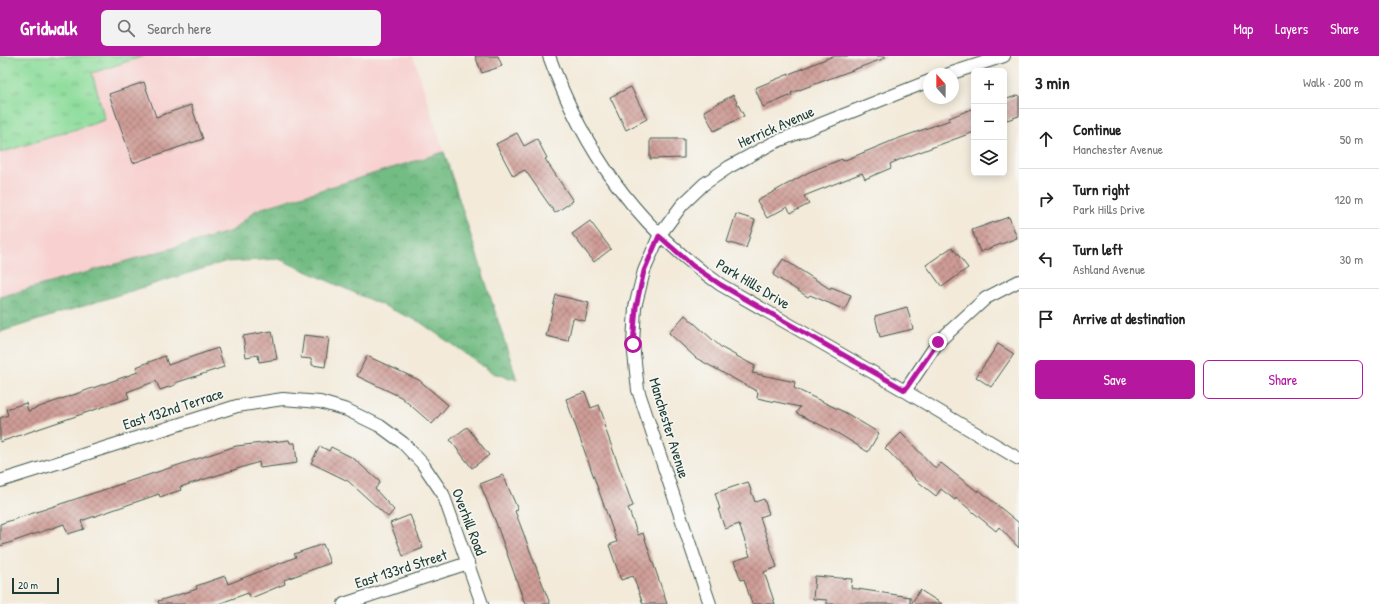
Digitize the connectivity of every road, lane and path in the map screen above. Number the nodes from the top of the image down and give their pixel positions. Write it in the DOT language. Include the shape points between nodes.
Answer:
graph roads {
  1 [pos="549,56"];
  2 [pos="1004,56"];
  3 [pos="959,71"];
  4 [pos="923,83"];
  5 [pos="659,236"];
  6 [pos="1019,281"];
  7 [pos="905,390"];
  8 [pos="359,416"];
  9 [pos="1019,459"];
  10 [pos="0,481"];
  11 [pos="468,564"];
  12 [pos="344,604"];
  13 [pos="482,604"];
  14 [pos="710,604"];
  1 -- 5 [label="street, Park Hills Drive" via="564,96 582,132 616,186"];
  2 -- 3 [label="street"];
  4 -- 5 [label="street, Herrick Avenue" via="773,142 729,166 704,184 682,205"];
  5 -- 7 [label="street, Park Hills Drive" via="693,266 721,285"];
  5 -- 14 [label="street, Manchester Avenue" via="644,271 636,307 633,344 638,390"];
  6 -- 7 [label="street" via="986,298 938,342"];
  7 -- 9 [label="street, Park Hills Drive"];
  8 -- 10 [label="street, East 132nd Terrace" via="320,402 283,399 237,406"];
  8 -- 11 [label="street, Overhill Road" via="380,426 403,443 422,463 443,494"];
  11 -- 12 [label="street, East 133rd Street"];
  11 -- 13 [label="street, Overhill Road"];
}
